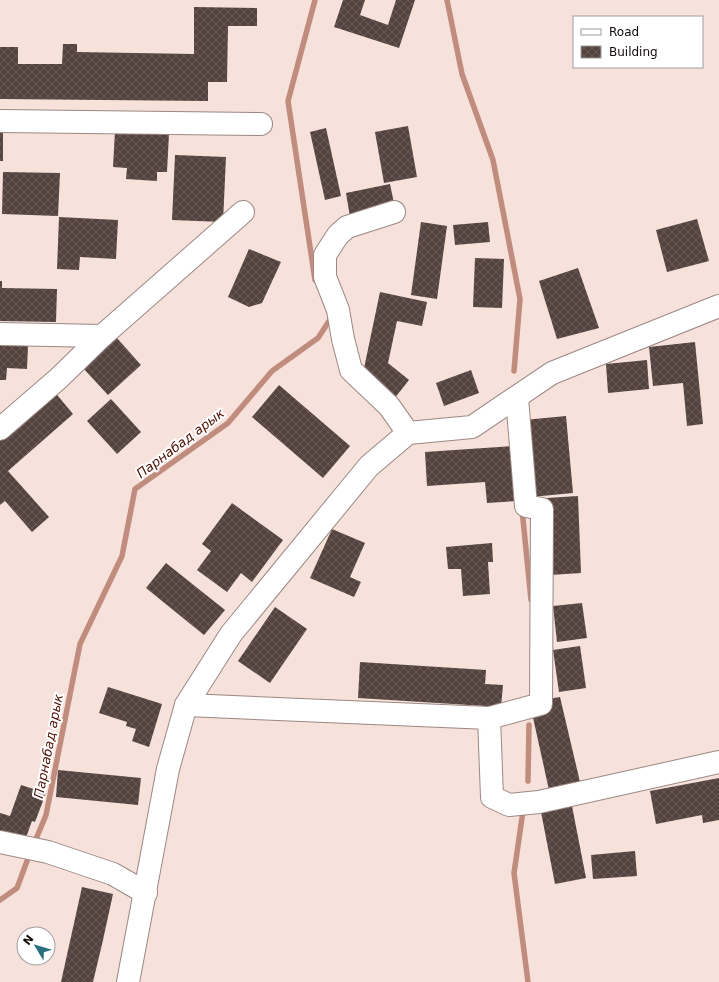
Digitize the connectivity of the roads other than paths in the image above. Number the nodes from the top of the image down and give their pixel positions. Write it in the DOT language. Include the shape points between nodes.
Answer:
graph roads {
  1 [pos="0,121"];
  2 [pos="261,124"];
  3 [pos="243,212"];
  4 [pos="394,212"];
  5 [pos="719,306"];
  6 [pos="0,334"];
  7 [pos="102,336"];
  8 [pos="517,398"];
  9 [pos="0,429"];
  10 [pos="408,433"];
  11 [pos="186,705"];
  12 [pos="489,718"];
  13 [pos="719,762"];
  14 [pos="0,842"];
  15 [pos="146,893"];
  16 [pos="128,982"];
  1 -- 2 [label="street"];
  3 -- 7 [label="street"];
  4 -- 10 [label="street" via="347,227 342,231 325,255 325,277 338,310 351,370 389,406"];
  5 -- 8 [label="street" via="552,373"];
  6 -- 7 [label="street"];
  7 -- 9 [label="street" via="59,378"];
  8 -- 10 [label="street" via="472,427"];
  8 -- 12 [label="street" via="526,506 542,509 541,704"];
  10 -- 11 [label="street" via="369,466 231,634"];
  11 -- 12 [label="street"];
  11 -- 15 [label="street" via="168,769"];
  12 -- 13 [label="street" via="492,797 509,805 539,802"];
  14 -- 15 [label="street" via="48,852 114,874"];
  15 -- 16 [label="street"];
}
